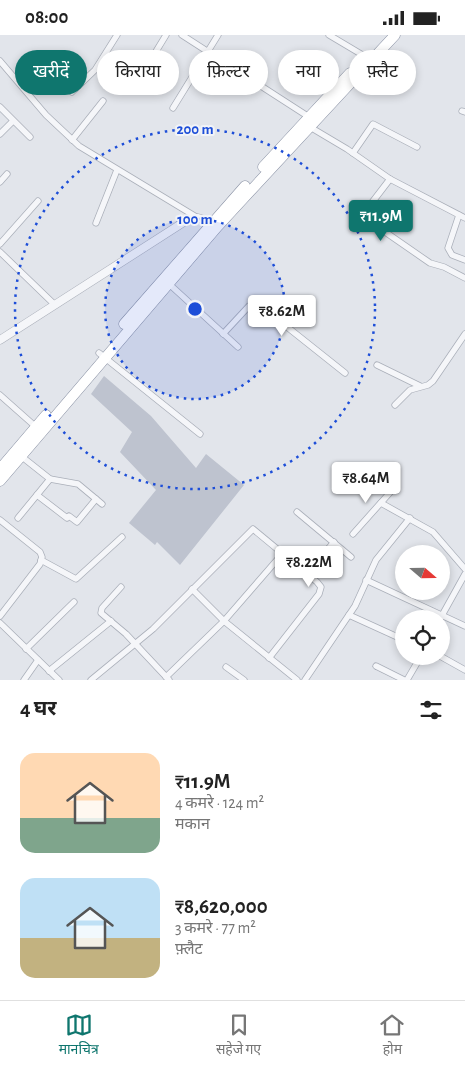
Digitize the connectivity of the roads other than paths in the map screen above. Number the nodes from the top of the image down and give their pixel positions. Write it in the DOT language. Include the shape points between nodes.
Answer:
graph roads {
  1 [pos="117,35"];
  2 [pos="166,35"];
  3 [pos="182,35"];
  4 [pos="218,35"];
  5 [pos="329,35"];
  6 [pos="386,35"];
  7 [pos="395,35"];
  8 [pos="157,50"];
  9 [pos="206,50"];
  10 [pos="209,50"];
  11 [pos="354,50"];
  12 [pos="372,50"];
  13 [pos="0,61"];
  14 [pos="349,77"];
  15 [pos="87,78"];
  16 [pos="189,82"];
  17 [pos="268,93"];
  18 [pos="103,101"];
  19 [pos="0,107"];
  20 [pos="173,108"];
  21 [pos="13,121"];
  22 [pos="310,122"];
  23 [pos="0,134"];
  24 [pos="30,137"];
  25 [pos="72,140"];
  26 [pos="416,147"];
  27 [pos="353,153"];
  28 [pos="117,170"];
  29 [pos="7,174"];
  30 [pos="390,179"];
  31 [pos="0,182"];
  32 [pos="38,201"];
  33 [pos="462,216"];
  34 [pos="198,218"];
  35 [pos="212,222"];
  36 [pos="96,223"];
  37 [pos="0,244"];
  38 [pos="0,253"];
  39 [pos="465,260"];
  40 [pos="465,278"];
  41 [pos="168,283"];
  42 [pos="56,305"];
  43 [pos="223,333"];
  44 [pos="465,334"];
  45 [pos="0,340"];
  46 [pos="238,347"];
  47 [pos="101,355"];
  48 [pos="377,365"];
  49 [pos="345,373"];
  50 [pos="421,387"];
  51 [pos="0,395"];
  52 [pos="395,405"];
  53 [pos="36,427"];
  54 [pos="200,434"];
  55 [pos="21,451"];
  56 [pos="0,469"];
  57 [pos="50,479"];
  58 [pos="0,481"];
  59 [pos="394,488"];
  60 [pos="37,495"];
  61 [pos="96,499"];
  62 [pos="381,503"];
  63 [pos="102,504"];
  64 [pos="297,512"];
  65 [pos="18,518"];
  66 [pos="410,518"];
  67 [pos="0,520"];
  68 [pos="353,534"];
  69 [pos="122,537"];
  70 [pos="334,542"];
  71 [pos="283,553"];
  72 [pos="351,557"];
  73 [pos="42,560"];
  74 [pos="465,569"];
  75 [pos="307,573"];
  76 [pos="465,574"];
  77 [pos="366,580"];
  78 [pos="121,587"];
  79 [pos="192,589"];
  80 [pos="74,602"];
  81 [pos="427,610"];
  82 [pos="445,610"];
  83 [pos="349,615"];
  84 [pos="0,616"];
  85 [pos="450,620"];
  86 [pos="112,621"];
  87 [pos="224,621"];
  88 [pos="0,623"];
  89 [pos="465,626"];
  90 [pos="395,636"];
  91 [pos="136,645"];
  92 [pos="26,649"];
  93 [pos="269,658"];
  94 [pos="38,660"];
  95 [pos="450,662"];
  96 [pos="415,665"];
  97 [pos="376,666"];
  98 [pos="226,667"];
  99 [pos="465,670"];
  100 [pos="49,671"];
  101 [pos="167,679"];
  102 [pos="24,680"];
  103 [pos="59,680"];
  104 [pos="91,680"];
  105 [pos="244,680"];
  106 [pos="297,680"];
  107 [pos="305,680"];
  108 [pos="406,680"];
  1 -- 15 [label="street"];
  2 -- 8 [label="street"];
  3 -- 9 [label="street"];
  4 -- 10 [label="street"];
  5 -- 11 [label="street"];
  6 -- 12 [label="highway"];
  7 -- 22 [label="highway"];
  13 -- 25 [label="street"];
  14 -- 22 [label="highway"];
  16 -- 20 [label="street"];
  17 -- 22 [label="street"];
  18 -- 25 [label="street"];
  19 -- 21 [label="street"];
  21 -- 23 [label="street"];
  21 -- 24 [label="street"];
  22 -- 27 [label="street"];
  22 -- 35 [label="highway"];
  22 -- 41 [label="highway"];
  25 -- 28 [label="street"];
  26 -- 27 [label="street" via="372,124"];
  27 -- 30 [label="street"];
  28 -- 34 [label="street"];
  28 -- 36 [label="street"];
  29 -- 31 [label="street"];
  30 -- 33 [label="street"];
  30 -- 40 [label="street" via="367,209 365,218 430,263"];
  32 -- 37 [label="street"];
  33 -- 39 [label="street" via="448,248 452,255"];
  34 -- 35 [label="street"];
  34 -- 42 [label="street" via="184,222"];
  35 -- 47 [label="highway"];
  38 -- 42 [label="street"];
  41 -- 43 [label="street"];
  41 -- 47 [label="highway"];
  42 -- 45 [label="street"];
  43 -- 46 [label="street"];
  43 -- 49 [label="street" via="249,306 257,303"];
  44 -- 50 [label="street" via="433,381"];
  47 -- 53 [label="highway"];
  47 -- 54 [label="street"];
  47 -- 55 [label="highway"];
  48 -- 50 [label="street"];
  50 -- 52 [label="street" via="410,390"];
  51 -- 53 [label="street"];
  53 -- 55 [label="highway"];
  55 -- 56 [label="highway"];
  55 -- 57 [label="street"];
  55 -- 58 [label="highway"];
  57 -- 60 [label="street"];
  57 -- 61 [label="street" via="78,484"];
  59 -- 62 [label="street"];
  60 -- 61 [label="street" via="77,522"];
  60 -- 65 [label="street"];
  61 -- 63 [label="street"];
  62 -- 66 [label="street"];
  62 -- 68 [label="street"];
  64 -- 70 [label="street"];
  66 -- 74 [label="street" via="433,532"];
  66 -- 77 [label="street" via="378,556"];
  67 -- 73 [label="street" via="40,553"];
  69 -- 73 [label="street" via="76,579"];
  70 -- 72 [label="street"];
  70 -- 75 [label="street"];
  71 -- 75 [label="street"];
  71 -- 79 [label="street" via="253,529"];
  71 -- 87 [label="street"];
  73 -- 84 [label="street"];
  75 -- 93 [label="street" via="321,585 321,591"];
  76 -- 82 [label="street"];
  77 -- 81 [label="street"];
  77 -- 83 [label="street"];
  78 -- 86 [label="street" via="100,610"];
  79 -- 87 [label="street"];
  79 -- 91 [label="street"];
  80 -- 92 [label="street"];
  83 -- 90 [label="street"];
  83 -- 107 [label="street"];
  85 -- 89 [label="street"];
  86 -- 91 [label="street"];
  86 -- 100 [label="street"];
  87 -- 93 [label="street"];
  87 -- 101 [label="street"];
  88 -- 92 [label="street"];
  91 -- 101 [label="street"];
  91 -- 104 [label="street"];
  92 -- 94 [label="street"];
  93 -- 106 [label="street"];
  94 -- 100 [label="street"];
  94 -- 102 [label="street"];
  95 -- 99 [label="street"];
  96 -- 108 [label="street"];
  97 -- 108 [label="street"];
  98 -- 105 [label="street"];
  100 -- 103 [label="street"];
}
